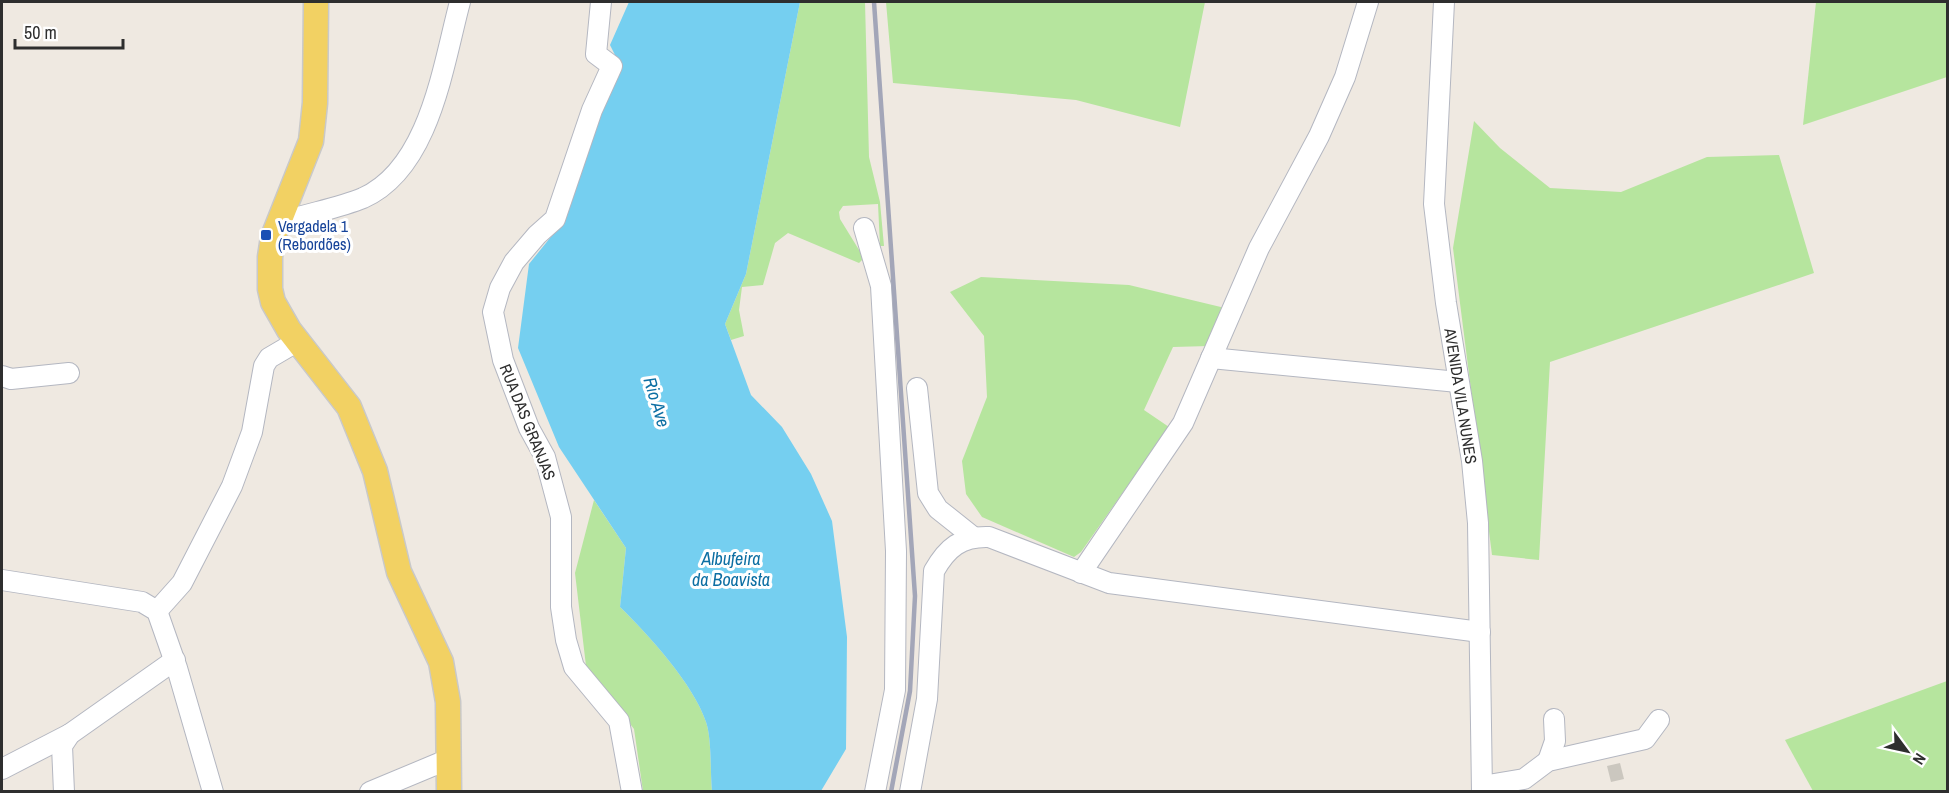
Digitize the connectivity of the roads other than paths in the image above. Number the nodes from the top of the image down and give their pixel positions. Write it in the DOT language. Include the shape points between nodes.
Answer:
graph roads {
  1 [pos="316,2"];
  2 [pos="460,2"];
  3 [pos="601,2"];
  4 [pos="1368,2"];
  5 [pos="1444,2"];
  6 [pos="280,217"];
  7 [pos="864,228"];
  8 [pos="298,341"];
  9 [pos="1211,358"];
  10 [pos="69,373"];
  11 [pos="2,376"];
  12 [pos="1458,382"];
  13 [pos="917,388"];
  14 [pos="972,536"];
  15 [pos="1082,573"];
  16 [pos="2,579"];
  17 [pos="157,611"];
  18 [pos="1480,632"];
  19 [pos="175,660"];
  20 [pos="1554,719"];
  21 [pos="1659,720"];
  22 [pos="70,734"];
  23 [pos="449,759"];
  24 [pos="1548,761"];
  25 [pos="2,769"];
  26 [pos="1482,789"];
  27 [pos="64,792"];
  28 [pos="213,792"];
  29 [pos="370,792"];
  30 [pos="449,792"];
  31 [pos="632,792"];
  32 [pos="875,792"];
  33 [pos="910,792"];
  1 -- 6 [label="main road" via="311,141"];
  2 -- 6 [label="street" via="425,126 410,157 395,176 364,197 292,219"];
  3 -- 31 [label="street, RUA DAS GRANJAS" via="596,54 612,66 592,110 555,219 514,262 493,312 503,360 528,428 544,457 561,517 561,606 566,640 574,667 619,721"];
  4 -- 9 [label="street" via="1345,77 1319,136 1259,248"];
  5 -- 12 [label="street, AVENIDA VILA NUNES" via="1434,204"];
  6 -- 8 [label="main road" via="270,257 270,289 280,316"];
  7 -- 32 [label="street" via="881,286 896,551 895,690"];
  8 -- 17 [label="street" via="269,358 264,366 252,432 232,486 182,583"];
  8 -- 23 [label="main road" via="349,407 375,471 399,572 441,662 448,702"];
  9 -- 12 [label="street"];
  9 -- 15 [label="street" via="1183,423"];
  10 -- 11 [label="street" via="11,379"];
  12 -- 18 [label="street, AVENIDA VILA NUNES" via="1478,523"];
  13 -- 14 [label="street" via="928,493 938,509"];
  14 -- 15 [label="street" via="989,537"];
  14 -- 33 [label="street" via="957,542 934,571 927,699"];
  15 -- 18 [label="street" via="1109,584"];
  16 -- 17 [label="street" via="141,602"];
  17 -- 19 [label="street"];
  18 -- 26 [label="street, AVENIDA VILA NUNES"];
  19 -- 22 [label="street"];
  19 -- 28 [label="street"];
  20 -- 24 [label="street" via="1555,741"];
  21 -- 24 [label="street" via="1645,739"];
  22 -- 25 [label="street"];
  22 -- 27 [label="street" via="62,746"];
  23 -- 29 [label="street"];
  23 -- 30 [label="main road"];
  24 -- 26 [label="street" via="1524,779"];
}
